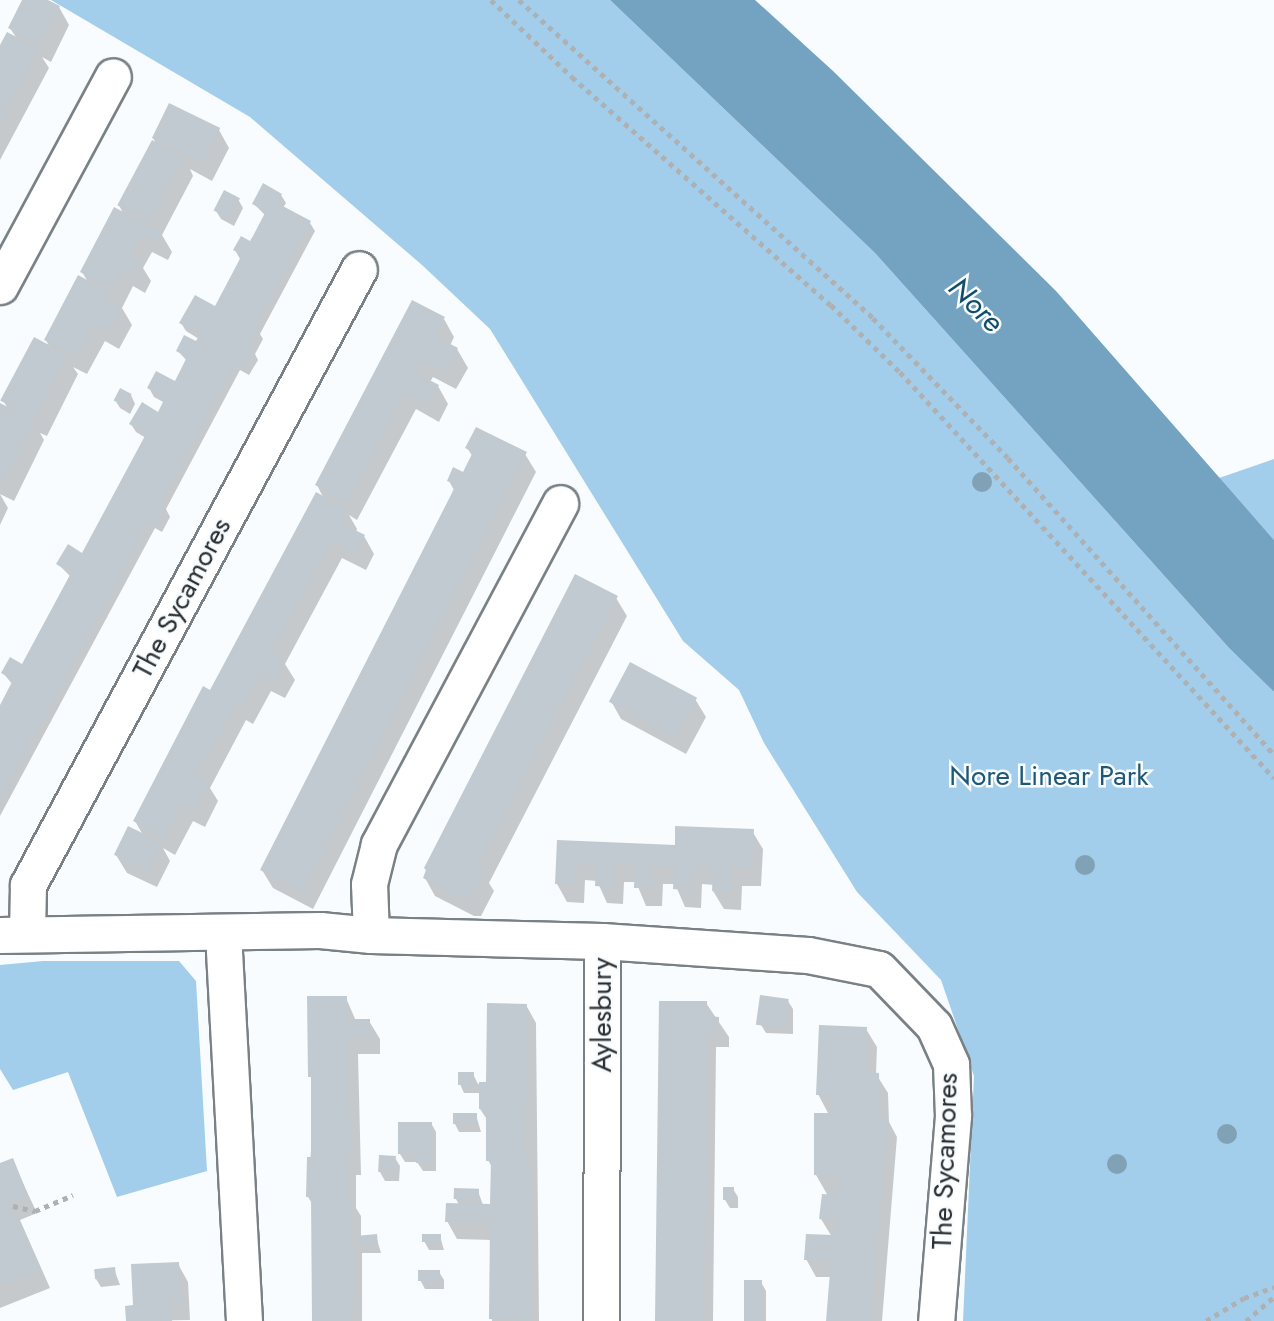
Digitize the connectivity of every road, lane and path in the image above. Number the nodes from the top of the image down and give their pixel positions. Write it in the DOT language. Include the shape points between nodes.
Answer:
graph roads {
  1 [pos="491,0"];
  2 [pos="519,0"];
  3 [pos="113,76"];
  4 [pos="359,269"];
  5 [pos="0,286"];
  6 [pos="560,503"];
  7 [pos="1274,754"];
  8 [pos="1274,778"];
  9 [pos="223,933"];
  10 [pos="13,934"];
  11 [pos="371,935"];
  12 [pos="602,941"];
  13 [pos="73,1195"];
  14 [pos="13,1206"];
  15 [pos="1274,1287"];
  16 [pos="1274,1297"];
  17 [pos="244,1321"];
  18 [pos="601,1321"];
  19 [pos="936,1321"];
  20 [pos="1206,1321"];
  21 [pos="1245,1321"];
  1 -- 8 [label="path" via="900,372"];
  2 -- 7 [label="path" via="873,318 1008,458"];
  3 -- 5 [label="street"];
  4 -- 10 [label="street, The Sycamores" via="28,885"];
  6 -- 11 [label="street" via="379,844 369,884"];
  9 -- 10 [label="street, The Sycamores"];
  9 -- 11 [label="street, Aylesbury" via="320,930"];
  9 -- 17 [label="street"];
  11 -- 12 [label="street, Aylesbury"];
  12 -- 18 [label="street, Aylesbury"];
  12 -- 19 [label="street, The Sycamores" via="808,955 879,969 934,1026 951,1064 953,1116"];
  13 -- 14 [label="path" via="35,1211"];
  15 -- 20 [label="path" via="1244,1298"];
  16 -- 21 [label="path"];
}
